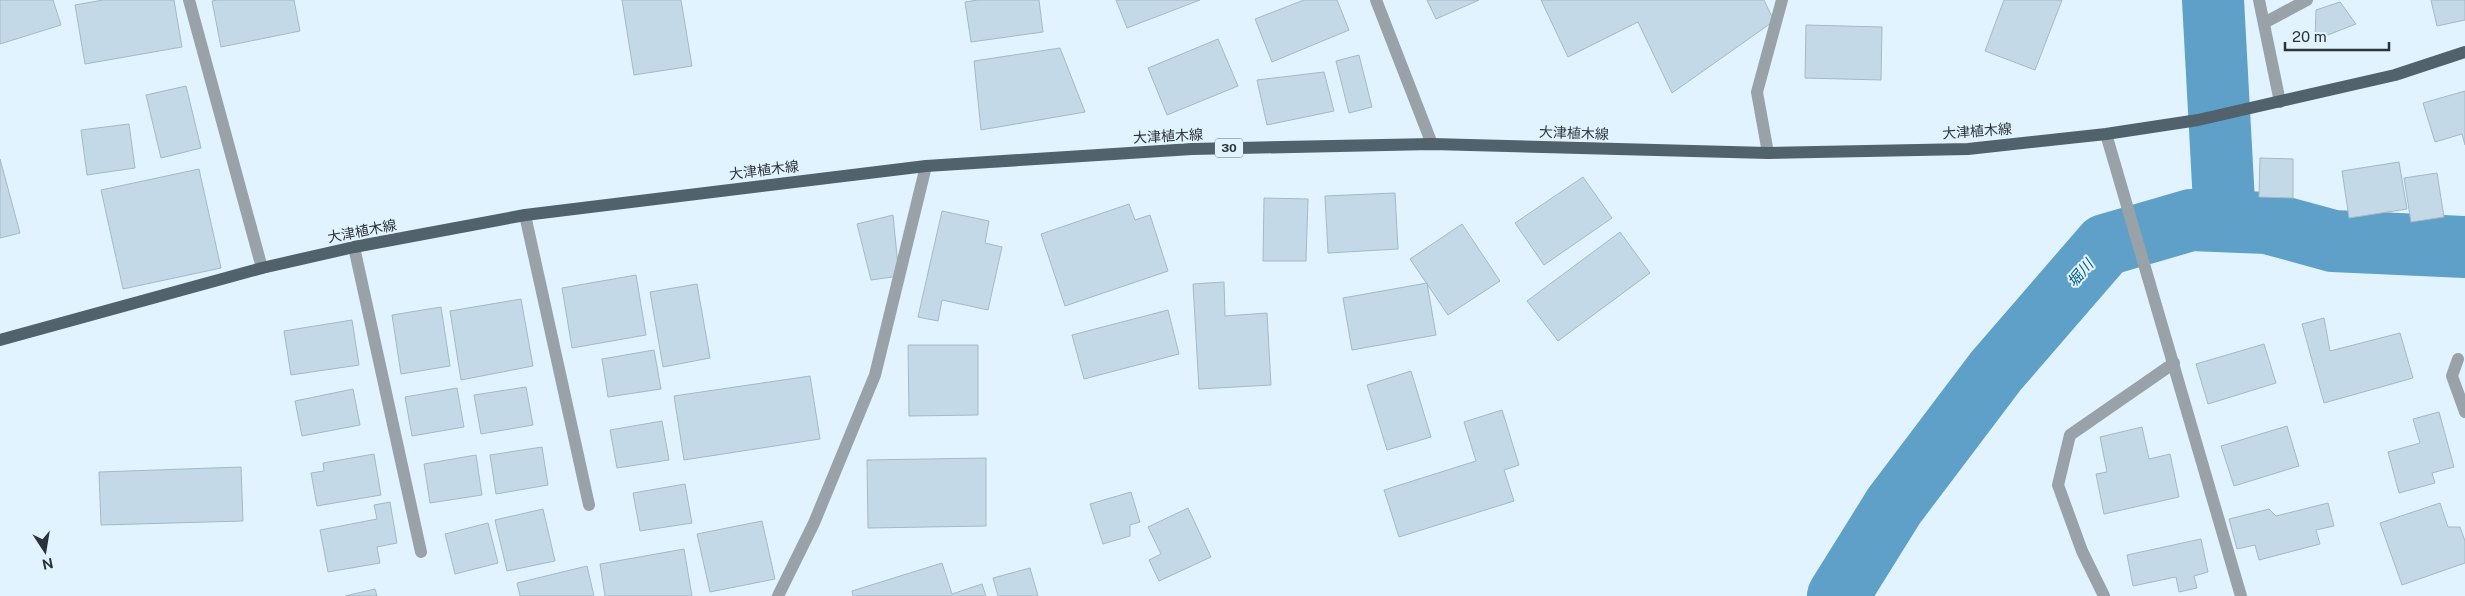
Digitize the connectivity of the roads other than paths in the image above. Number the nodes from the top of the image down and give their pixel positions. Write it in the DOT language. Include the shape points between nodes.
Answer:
graph roads {
  1 [pos="189,0"];
  2 [pos="1376,0"];
  3 [pos="1782,0"];
  4 [pos="2259,0"];
  5 [pos="2307,0"];
  6 [pos="2264,23"];
  7 [pos="2465,52"];
  8 [pos="2280,102"];
  9 [pos="2106,134"];
  10 [pos="1432,144"];
  11 [pos="1768,153"];
  12 [pos="926,166"];
  13 [pos="525,215"];
  14 [pos="354,247"];
  15 [pos="262,268"];
  16 [pos="0,340"];
  17 [pos="2458,359"];
  18 [pos="2174,363"];
  19 [pos="2465,412"];
  20 [pos="589,505"];
  21 [pos="421,552"];
  22 [pos="778,596"];
  23 [pos="2104,596"];
  24 [pos="2241,596"];
  1 -- 15 [label="street"];
  2 -- 10 [label="street"];
  3 -- 11 [label="street" via="1757,92"];
  4 -- 6 [label="street"];
  5 -- 6 [label="street"];
  6 -- 8 [label="street"];
  7 -- 8 [label="main road, 大津植木線 / 30" via="2395,75"];
  8 -- 9 [label="main road, 大津植木線 / 30" via="2198,120"];
  9 -- 11 [label="main road, 大津植木線 / 30" via="1968,149"];
  9 -- 18 [label="street"];
  10 -- 11 [label="main road, 大津植木線 / 30"];
  10 -- 12 [label="main road, 大津植木線 / 30" via="1192,149"];
  12 -- 13 [label="main road, 大津植木線 / 30"];
  12 -- 22 [label="street" via="875,375 814,523"];
  13 -- 14 [label="main road, 大津植木線 / 30"];
  13 -- 20 [label="street"];
  14 -- 15 [label="main road, 大津植木線 / 30"];
  14 -- 21 [label="street"];
  15 -- 16 [label="main road, 大津植木線 / 30"];
  17 -- 19 [label="street" via="2452,376"];
  18 -- 23 [label="street" via="2070,435 2058,485 2082,550"];
  18 -- 24 [label="street"];
}
